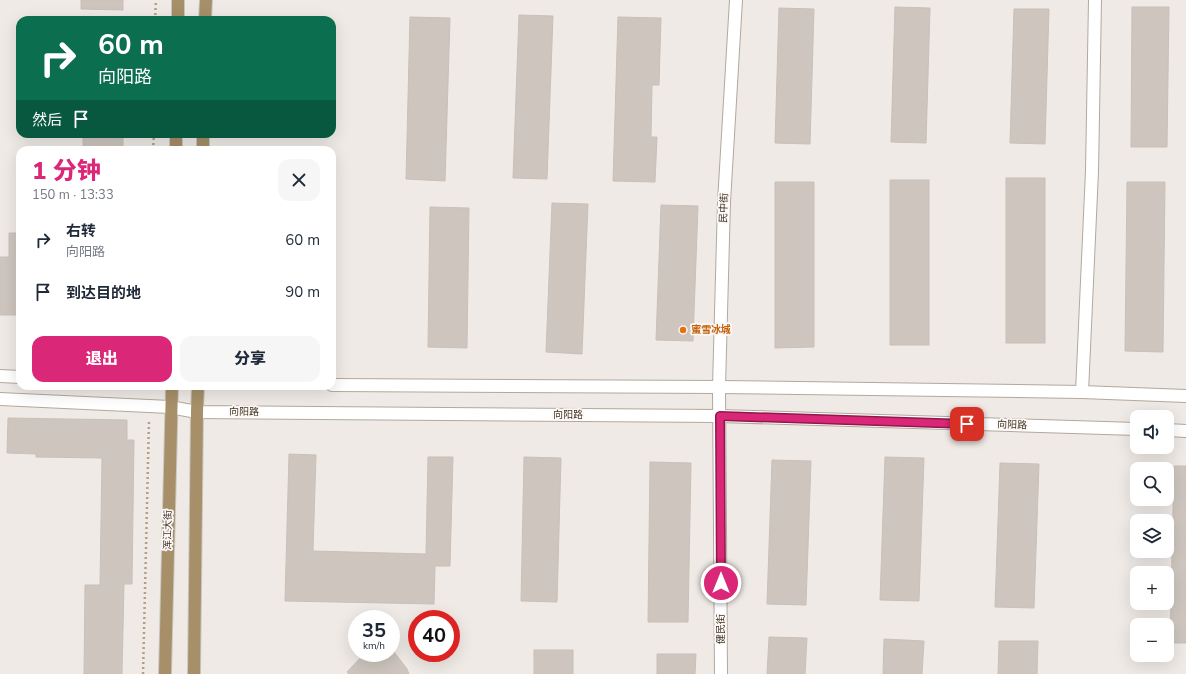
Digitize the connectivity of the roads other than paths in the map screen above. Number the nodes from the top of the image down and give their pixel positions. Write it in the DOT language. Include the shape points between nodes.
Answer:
graph roads {
  1 [pos="178,0"];
  2 [pos="206,0"];
  3 [pos="736,0"];
  4 [pos="1096,0"];
  5 [pos="178,16"];
  6 [pos="205,16"];
  7 [pos="0,376"];
  8 [pos="16,377"];
  9 [pos="336,385"];
  10 [pos="719,387"];
  11 [pos="172,390"];
  12 [pos="198,390"];
  13 [pos="1082,392"];
  14 [pos="1186,396"];
  15 [pos="0,399"];
  16 [pos="170,407"];
  17 [pos="197,412"];
  18 [pos="720,416"];
  19 [pos="1130,429"];
  20 [pos="1174,430"];
  21 [pos="1186,431"];
  22 [pos="165,674"];
  23 [pos="194,674"];
  24 [pos="721,674"];
  1 -- 5 [label="main road"];
  2 -- 6 [label="main road"];
  3 -- 10 [label="main road, 民中街" via="724,202"];
  4 -- 13 [label="main road" via="1092,171"];
  7 -- 8 [label="main road"];
  9 -- 10 [label="main road"];
  10 -- 13 [label="main road"];
  10 -- 18 [label="main road, 民中街"];
  11 -- 16 [label="main road, 浑江大街"];
  12 -- 17 [label="main road"];
  13 -- 14 [label="main road"];
  15 -- 16 [label="main road, 向阳路"];
  16 -- 17 [label="main road, 向阳路"];
  16 -- 22 [label="main road, 浑江大街"];
  17 -- 18 [label="main road, 向阳路"];
  17 -- 23 [label="main road"];
  18 -- 19 [label="main road, 向阳路"];
  18 -- 24 [label="main road, 健民街"];
  20 -- 21 [label="main road"];
}
